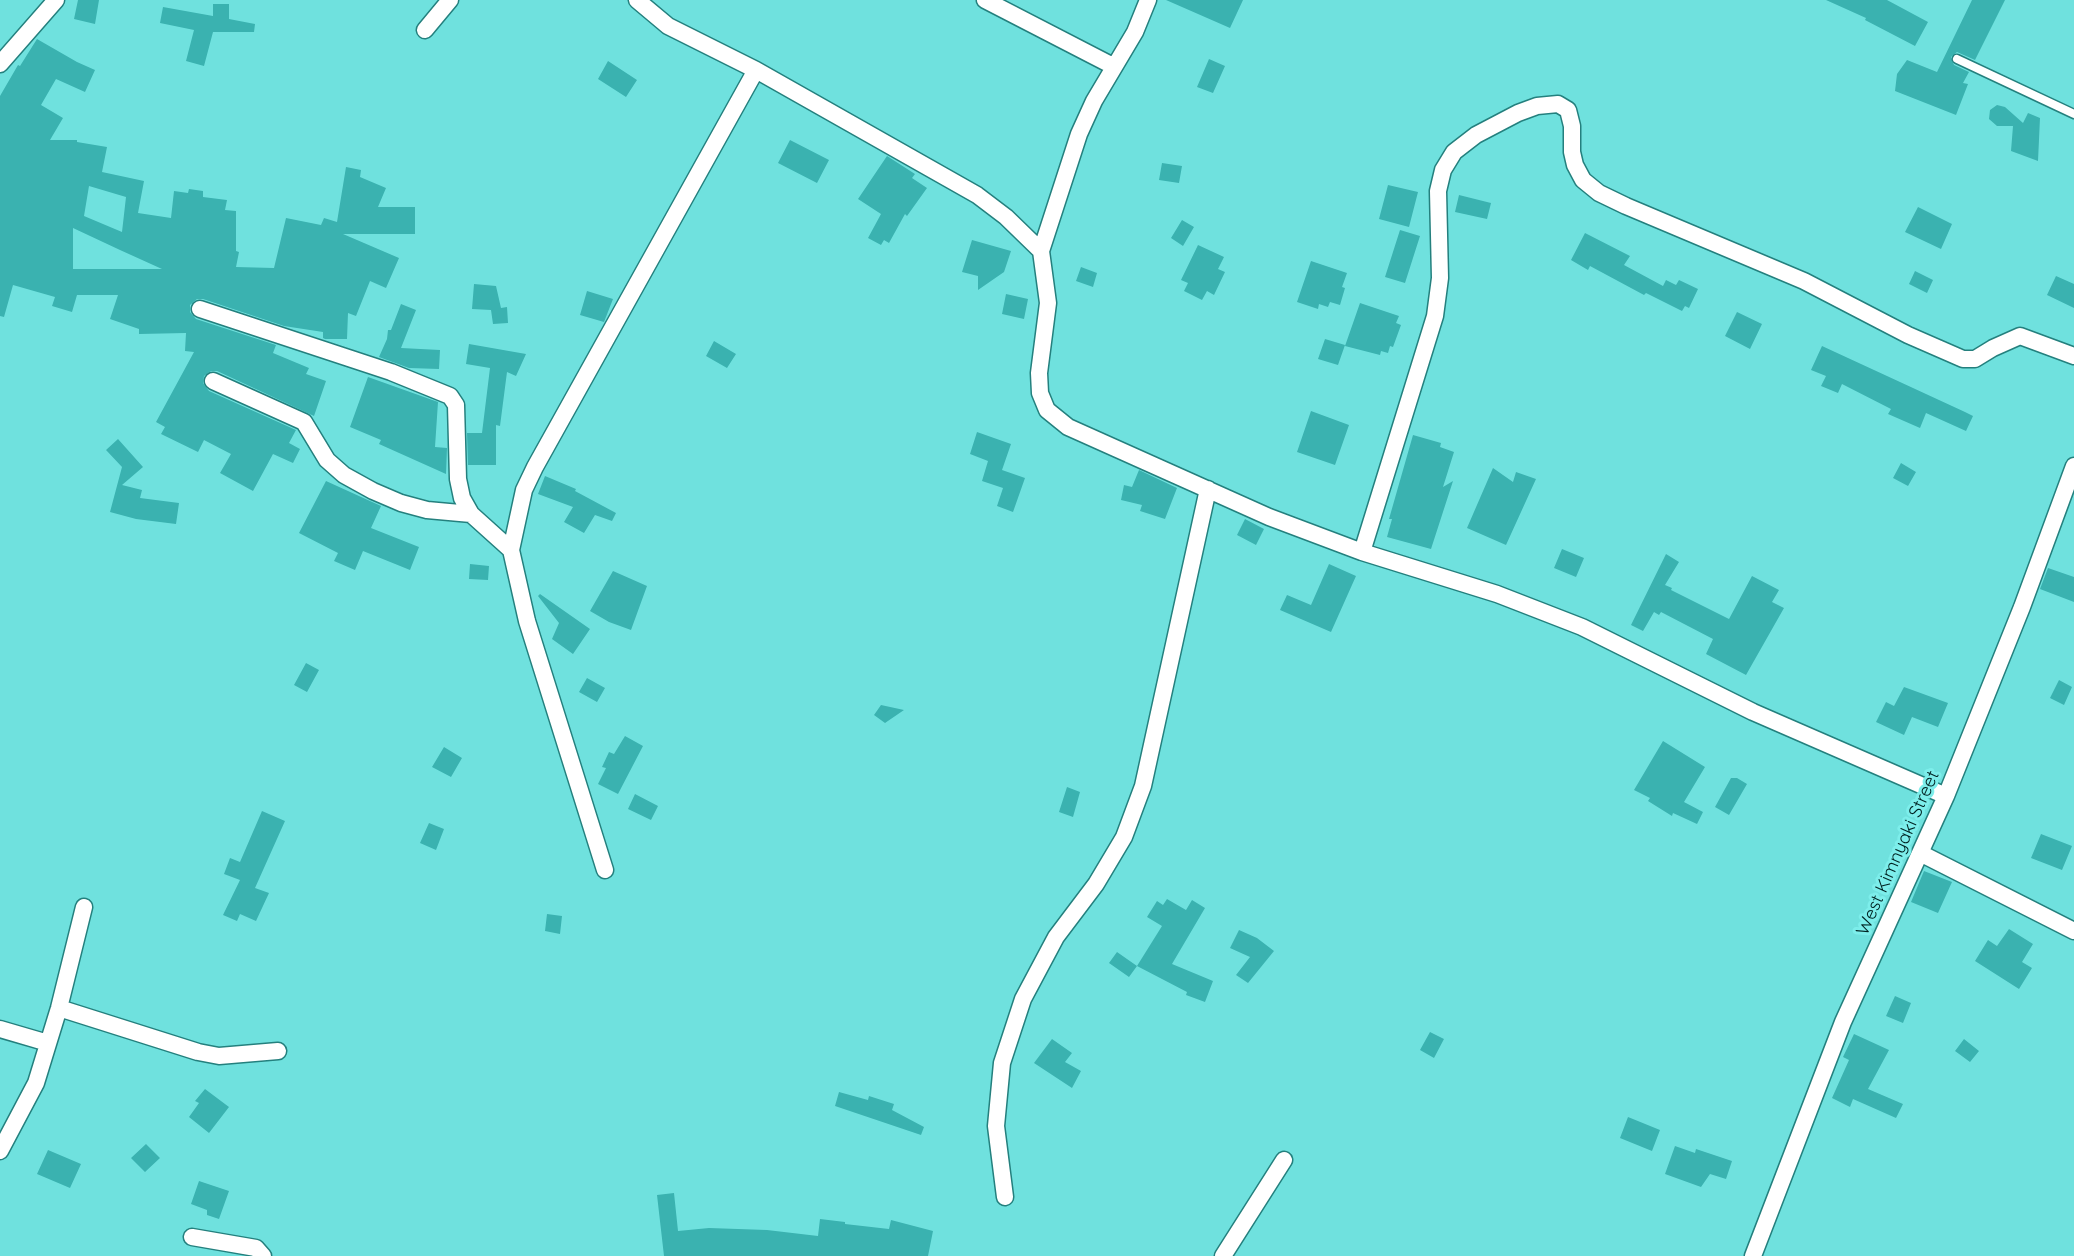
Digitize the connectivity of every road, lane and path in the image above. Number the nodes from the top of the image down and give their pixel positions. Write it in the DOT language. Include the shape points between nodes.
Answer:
graph roads {
  1 [pos="56,0"];
  2 [pos="450,0"];
  3 [pos="637,0"];
  4 [pos="985,0"];
  5 [pos="1148,0"];
  6 [pos="425,30"];
  7 [pos="1957,59"];
  8 [pos="0,64"];
  9 [pos="1113,66"];
  10 [pos="756,71"];
  11 [pos="2074,114"];
  12 [pos="1041,251"];
  13 [pos="200,309"];
  14 [pos="2074,356"];
  15 [pos="213,381"];
  16 [pos="2074,466"];
  17 [pos="1208,489"];
  18 [pos="471,514"];
  19 [pos="511,550"];
  20 [pos="1362,552"];
  21 [pos="1946,796"];
  22 [pos="1920,853"];
  23 [pos="605,870"];
  24 [pos="84,907"];
  25 [pos="2074,931"];
  26 [pos="59,1008"];
  27 [pos="0,1029"];
  28 [pos="48,1043"];
  29 [pos="278,1051"];
  30 [pos="0,1151"];
  31 [pos="1284,1160"];
  32 [pos="1005,1197"];
  33 [pos="192,1237"];
  34 [pos="263,1256"];
  35 [pos="1223,1256"];
  36 [pos="1753,1256"];
  1 -- 8 [label="street"];
  2 -- 6 [label="street"];
  3 -- 10 [label="street" via="668,26"];
  4 -- 9 [label="street"];
  5 -- 9 [label="street" via="1135,32"];
  7 -- 11 [label="lane"];
  9 -- 12 [label="street" via="1079,134"];
  10 -- 12 [label="street" via="977,195"];
  10 -- 19 [label="street" via="535,467 524,490"];
  12 -- 17 [label="street" via="1048,303 1039,373 1047,410 1068,428"];
  13 -- 18 [label="street" via="379,367 450,396 456,405 458,479"];
  14 -- 20 [label="street" via="2020,336 1975,359 1963,359 1804,281 1626,206 1583,180 1575,165 1568,110 1558,104 1537,106 1476,135 1454,152 1443,170 1438,191 1440,278 1435,316"];
  15 -- 18 [label="street" via="304,422 327,460 373,491 427,510"];
  16 -- 21 [label="street, West Kimnyaki Street"];
  17 -- 20 [label="street"];
  17 -- 32 [label="street" via="1143,786 1124,836 1096,884 1056,937 1023,999 1002,1063 996,1126"];
  18 -- 19 [label="street"];
  19 -- 23 [label="street" via="527,621"];
  20 -- 21 [label="street" via="1497,594 1582,627 1754,712"];
  21 -- 22 [label="street, West Kimnyaki Street"];
  22 -- 25 [label="street"];
  22 -- 36 [label="street, West Kimnyaki Street" via="1843,1022"];
  24 -- 26 [label="street"];
  26 -- 28 [label="street"];
  26 -- 29 [label="street" via="198,1052 219,1056"];
  27 -- 28 [label="street"];
  28 -- 30 [label="street" via="36,1083"];
  31 -- 35 [label="street"];
  33 -- 34 [label="street" via="256,1248"];
}
